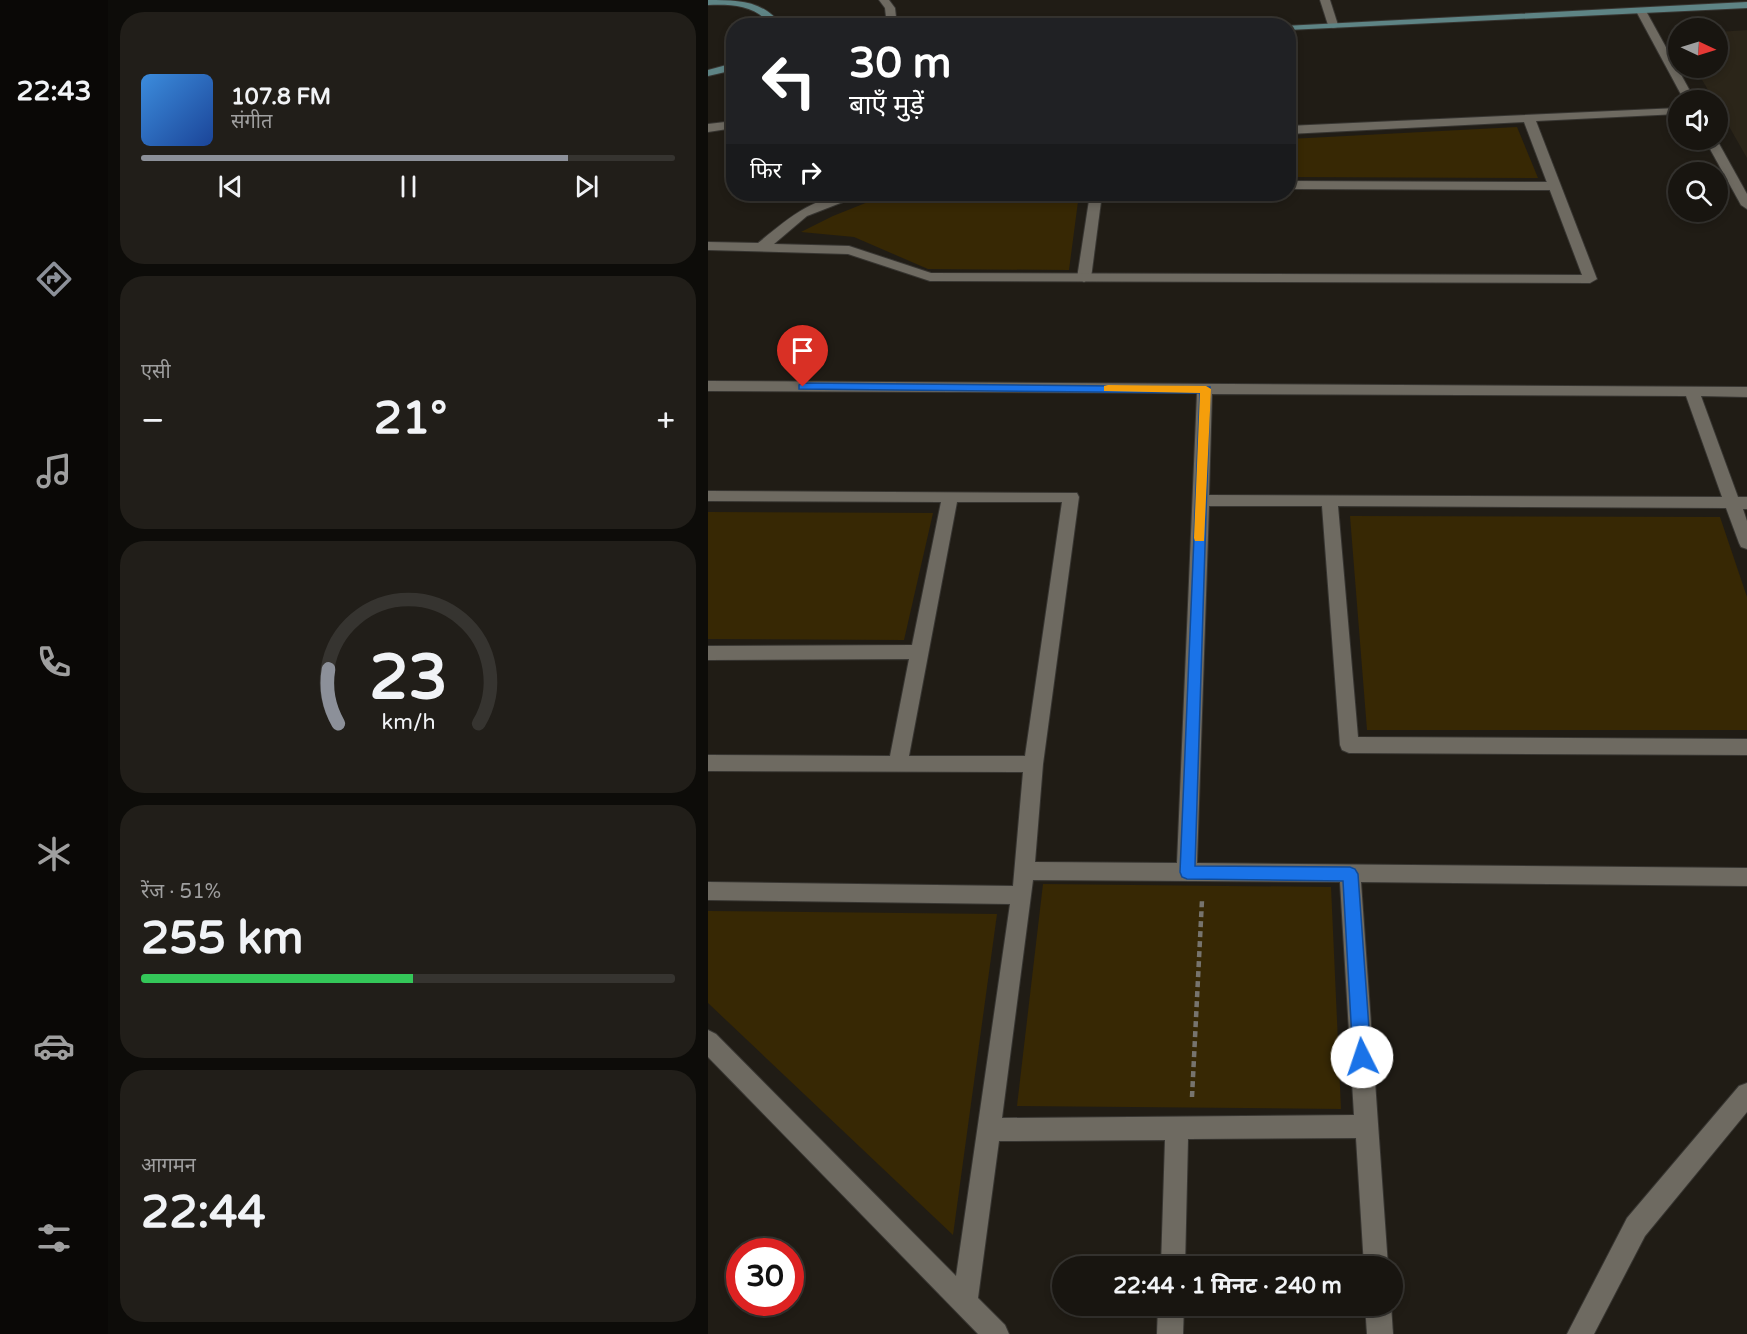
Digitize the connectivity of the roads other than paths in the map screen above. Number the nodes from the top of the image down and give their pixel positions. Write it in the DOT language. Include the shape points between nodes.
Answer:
graph roads {
  1 [pos="884,0"];
  2 [pos="1325,0"];
  3 [pos="713,1"];
  4 [pos="744,2"];
  5 [pos="1747,5"];
  6 [pos="1641,11"];
  7 [pos="773,18"];
  8 [pos="891,18"];
  9 [pos="1668,21"];
  10 [pos="1647,22"];
  11 [pos="1333,25"];
  12 [pos="1296,27"];
  13 [pos="1296,38"];
  14 [pos="726,68"];
  15 [pos="708,72"];
  16 [pos="1684,90"];
  17 [pos="1668,112"];
  18 [pos="1529,119"];
  19 [pos="726,125"];
  20 [pos="708,128"];
  21 [pos="1296,130"];
  22 [pos="1717,150"];
  23 [pos="1296,185"];
  24 [pos="1554,186"];
  25 [pos="834,201"];
  26 [pos="1095,201"];
  27 [pos="1747,205"];
  28 [pos="708,246"];
  29 [pos="762,248"];
  30 [pos="1084,278"];
  31 [pos="708,386"];
  32 [pos="1206,389"];
  33 [pos="1692,392"];
  34 [pos="1747,392"];
  35 [pos="708,496"];
  36 [pos="950,497"];
  37 [pos="1201,500"];
  38 [pos="1330,501"];
  39 [pos="1740,503"];
  40 [pos="1747,543"];
  41 [pos="920,652"];
  42 [pos="708,653"];
  43 [pos="1747,747"];
  44 [pos="708,762"];
  45 [pos="898,763"];
  46 [pos="1033,764"];
  47 [pos="1023,871"];
  48 [pos="1196,872"];
  49 [pos="1350,874"];
  50 [pos="1747,877"];
  51 [pos="708,891"];
  52 [pos="1022,895"];
  53 [pos="708,1041"];
  54 [pos="1747,1094"];
  55 [pos="1366,1126"];
  56 [pos="1184,1128"];
  57 [pos="989,1130"];
  58 [pos="1174,1256"];
  59 [pos="1375,1256"];
  60 [pos="965,1304"];
  61 [pos="1171,1316"];
  62 [pos="1379,1316"];
  63 [pos="996,1334"];
  64 [pos="1170,1334"];
  65 [pos="1380,1334"];
  66 [pos="1580,1334"];
  1 -- 8 [label="street"];
  2 -- 11 [label="street"];
  3 -- 4 [label="street"];
  4 -- 7 [label="street"];
  5 -- 6 [label="street"];
  6 -- 10 [label="street"];
  6 -- 11 [label="street"];
  9 -- 10 [label="street"];
  10 -- 13 [label="street"];
  10 -- 16 [label="street"];
  11 -- 12 [label="street"];
  14 -- 15 [label="street"];
  17 -- 18 [label="street"];
  18 -- 21 [label="street"];
  18 -- 24 [label="street"];
  19 -- 20 [label="street"];
  22 -- 27 [label="street"];
  23 -- 24 [label="street"];
  24 -- 30 [label="street" via="1590,279"];
  25 -- 29 [label="street" via="802,213"];
  26 -- 30 [label="street"];
  28 -- 29 [label="street"];
  29 -- 30 [label="street" via="849,250 930,277"];
  31 -- 32 [label="street"];
  32 -- 33 [label="street"];
  32 -- 37 [label="street"];
  33 -- 34 [label="street"];
  33 -- 39 [label="street"];
  35 -- 36 [label="street"];
  36 -- 41 [label="street"];
  36 -- 46 [label="street" via="1071,497"];
  37 -- 38 [label="street"];
  37 -- 48 [label="street"];
  38 -- 39 [label="street"];
  38 -- 43 [label="street" via="1349,746"];
  39 -- 40 [label="street"];
  41 -- 42 [label="street"];
  41 -- 45 [label="street"];
  44 -- 45 [label="street"];
  45 -- 46 [label="street"];
  46 -- 47 [label="street"];
  47 -- 48 [label="street"];
  47 -- 52 [label="street"];
  48 -- 49 [label="street"];
  49 -- 50 [label="street"];
  49 -- 55 [label="street"];
  51 -- 52 [label="street"];
  52 -- 57 [label="street"];
  53 -- 60 [label="street"];
  54 -- 66 [label="street" via="1636,1227"];
  55 -- 56 [label="street"];
  55 -- 59 [label="street"];
  56 -- 57 [label="street"];
  56 -- 58 [label="street"];
  57 -- 60 [label="street"];
  60 -- 63 [label="street"];
  61 -- 64 [label="street"];
  62 -- 65 [label="street"];
}
